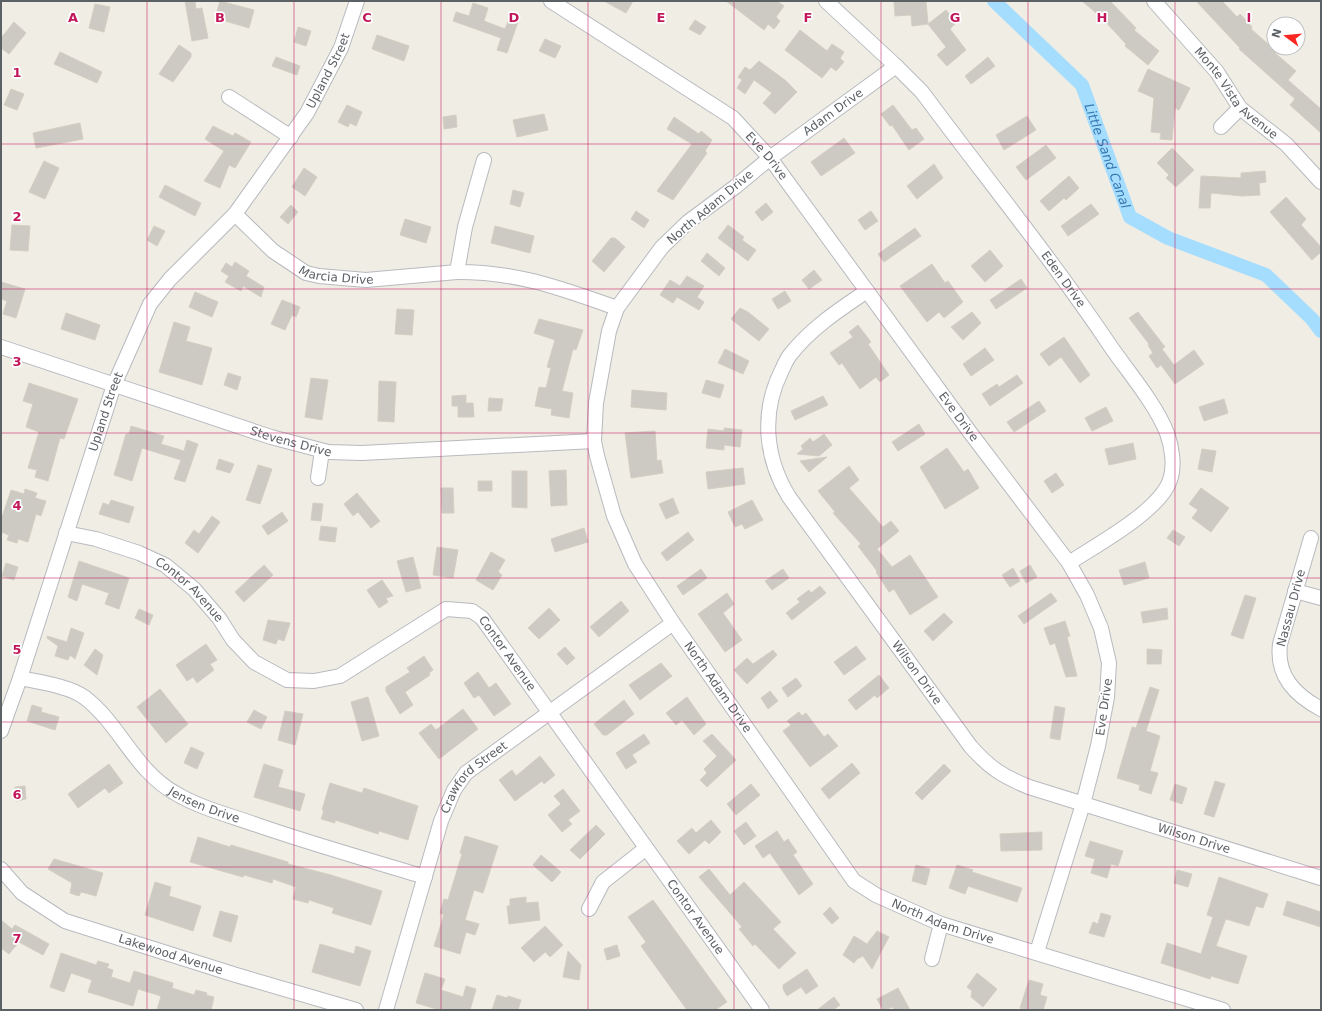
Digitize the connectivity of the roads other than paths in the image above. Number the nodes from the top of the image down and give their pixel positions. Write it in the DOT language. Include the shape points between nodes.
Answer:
graph roads {
  1 [pos="357,1"];
  2 [pos="551,1"];
  3 [pos="826,1"];
  4 [pos="1154,1"];
  5 [pos="896,66"];
  6 [pos="229,97"];
  7 [pos="1240,108"];
  8 [pos="1221,127"];
  9 [pos="291,137"];
  10 [pos="770,158"];
  11 [pos="484,160"];
  12 [pos="1321,182"];
  13 [pos="235,214"];
  14 [pos="458,272"];
  15 [pos="867,290"];
  16 [pos="617,308"];
  17 [pos="1,347"];
  18 [pos="114,385"];
  19 [pos="594,441"];
  20 [pos="322,451"];
  21 [pos="318,478"];
  22 [pos="66,533"];
  23 [pos="1310,538"];
  24 [pos="1069,563"];
  25 [pos="1295,590"];
  26 [pos="1321,598"];
  27 [pos="672,623"];
  28 [pos="20,678"];
  29 [pos="1321,709"];
  30 [pos="550,713"];
  31 [pos="1,731"];
  32 [pos="1083,804"];
  33 [pos="645,849"];
  34 [pos="1,869"];
  35 [pos="425,877"];
  36 [pos="1321,878"];
  37 [pos="589,909"];
  38 [pos="940,924"];
  39 [pos="1037,952"];
  40 [pos="932,959"];
  41 [pos="356,1010"];
  42 [pos="386,1010"];
  43 [pos="762,1010"];
  44 [pos="1223,1010"];
  1 -- 9 [label="street, Upland Street" via="341,48 307,113"];
  2 -- 10 [label="street, Eve Drive" via="733,118"];
  3 -- 5 [label="street, Eden Drive"];
  4 -- 7 [label="street, Monte Vista Avenue" via="1217,72"];
  5 -- 10 [label="street, Adam Drive"];
  5 -- 24 [label="street, Eden Drive" via="922,92 1093,320 1167,433 1173,456 1171,479 1165,492 1145,512"];
  6 -- 9 [label="street"];
  7 -- 8 [label="street"];
  7 -- 12 [label="street, Monte Vista Avenue" via="1286,144"];
  9 -- 13 [label="street, Upland Street"];
  10 -- 15 [label="street, Eve Drive"];
  10 -- 16 [label="street, North Adam Drive" via="688,222 662,247"];
  11 -- 14 [label="street" via="466,227"];
  13 -- 14 [label="street, Marcia Drive" via="273,251 306,273 366,280"];
  13 -- 18 [label="street, Upland Street" via="170,279 150,304"];
  14 -- 16 [label="street, Marcia Drive" via="520,276"];
  15 -- 24 [label="street, Eve Drive"];
  15 -- 32 [label="street, Wilson Drive" via="813,331 789,356 775,384 768,434 778,479 856,591 971,747 988,765 1006,777"];
  16 -- 19 [label="street, North Adam Drive" via="600,373"];
  17 -- 18 [label="street, Stevens Drive"];
  18 -- 20 [label="street, Stevens Drive" via="271,437"];
  18 -- 22 [label="street, Upland Street"];
  19 -- 20 [label="street, Stevens Drive" via="362,453"];
  19 -- 27 [label="street, North Adam Drive" via="614,516 635,564"];
  20 -- 21 [label="street"];
  22 -- 28 [label="street, Upland Street"];
  22 -- 30 [label="street, Contor Avenue" via="110,543 165,565 194,589 219,618 233,640 254,662 287,680 314,681 340,676 446,609 472,611 482,618"];
  23 -- 25 [label="street, Nassau Drive"];
  24 -- 32 [label="street, Eve Drive" via="1102,628 1109,663 1101,732"];
  25 -- 26 [label="street"];
  25 -- 29 [label="street, Nassau Drive" via="1278,657 1286,680 1308,702"];
  27 -- 30 [label="street, Crawford Street"];
  27 -- 38 [label="street, North Adam Drive" via="854,881 876,896"];
  28 -- 31 [label="street, Upland Street"];
  28 -- 35 [label="street, Jensen Drive" via="83,696 102,714 155,781 197,805"];
  30 -- 33 [label="street, Contor Avenue"];
  30 -- 35 [label="street, Crawford Street" via="466,773 454,790 441,821"];
  32 -- 36 [label="street, Wilson Drive"];
  32 -- 39 [label="street, Eve Drive"];
  33 -- 37 [label="street" via="604,882"];
  33 -- 43 [label="street, Contor Avenue"];
  34 -- 41 [label="street, Lakewood Avenue" via="22,893 65,922"];
  35 -- 42 [label="street, Crawford Street"];
  38 -- 39 [label="street, North Adam Drive"];
  38 -- 40 [label="street"];
  39 -- 44 [label="street, North Adam Drive"];
}
